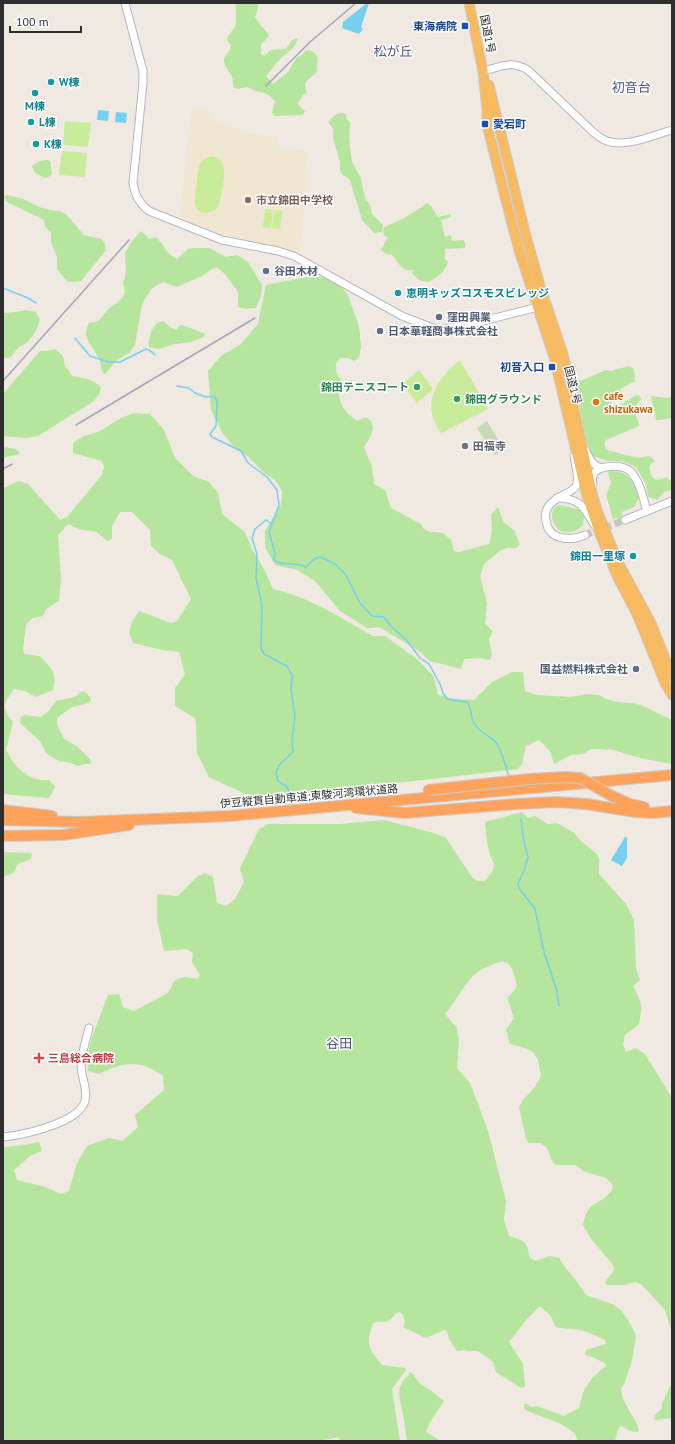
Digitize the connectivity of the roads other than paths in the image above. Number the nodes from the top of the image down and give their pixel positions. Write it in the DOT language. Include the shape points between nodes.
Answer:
graph roads {
  1 [pos="126,3"];
  2 [pos="469,3"];
  3 [pos="483,71"];
  4 [pos="672,130"];
  5 [pos="541,289"];
  6 [pos="540,307"];
  7 [pos="550,314"];
  8 [pos="578,443"];
  9 [pos="602,468"];
  10 [pos="593,497"];
  11 [pos="557,498"];
  12 [pos="672,502"];
  13 [pos="648,511"];
  14 [pos="624,520"];
  15 [pos="600,534"];
  16 [pos="585,535"];
  17 [pos="672,676"];
  18 [pos="672,695"];
  19 [pos="672,775"];
  20 [pos="672,780"];
  21 [pos="616,781"];
  22 [pos="429,794"];
  23 [pos="332,806"];
  24 [pos="672,807"];
  25 [pos="3,810"];
  26 [pos="672,811"];
  27 [pos="3,820"];
  28 [pos="118,820"];
  29 [pos="156,820"];
  30 [pos="3,836"];
  31 [pos="89,1028"];
  32 [pos="3,1137"];
  1 -- 6 [label="street" via="143,71 133,183 142,206 222,240 294,256 402,316 438,330"];
  2 -- 3 [label="highway, 国道1号"];
  3 -- 4 [label="street" via="502,65 521,66 600,138 608,142 628,143"];
  3 -- 5 [label="highway, 国道1号"];
  3 -- 6 [label="highway, 国道1号" via="487,125 517,243"];
  5 -- 6 [label="street" via="538,294"];
  5 -- 7 [label="highway, 国道1号"];
  6 -- 7 [label="street" via="544,313"];
  6 -- 8 [label="highway, 国道1号" via="570,422"];
  7 -- 8 [label="highway, 国道1号" via="564,356"];
  8 -- 9 [label="street" via="594,466"];
  8 -- 10 [label="highway, 国道1号"];
  8 -- 11 [label="street" via="576,485 574,489"];
  8 -- 15 [label="highway, 国道1号" via="584,487"];
  9 -- 10 [label="street" via="592,478"];
  9 -- 13 [label="street" via="616,466 631,472 638,482"];
  10 -- 17 [label="highway, 国道1号" via="618,562 652,623"];
  11 -- 15 [label="street" via="572,499 584,507"];
  11 -- 16 [label="street" via="546,511 546,524 549,529 562,539"];
  12 -- 13 [label="street"];
  13 -- 14 [label="street"];
  15 -- 18 [label="highway, 国道1号"];
  19 -- 21 [label="highway"];
  20 -- 21 [label="highway"];
  21 -- 22 [label="highway"];
  22 -- 23 [label="highway" via="366,799"];
  22 -- 24 [label="highway, bridge" via="566,776 580,778 630,804 653,808"];
  23 -- 26 [label="highway" via="396,812 550,802 653,813"];
  23 -- 29 [label="highway, 伊豆縦貫自動車道;東駿河湾環状道路"];
  25 -- 28 [label="highway"];
  27 -- 28 [label="highway, 伊豆縦貫自動車道;東駿河湾環状道路"];
  28 -- 29 [label="highway, 伊豆縦貫自動車道;東駿河湾環状道路"];
  29 -- 30 [label="highway" via="63,835"];
  31 -- 32 [label="street" via="82,1056 85,1100 81,1109 72,1117 34,1132"];
}
